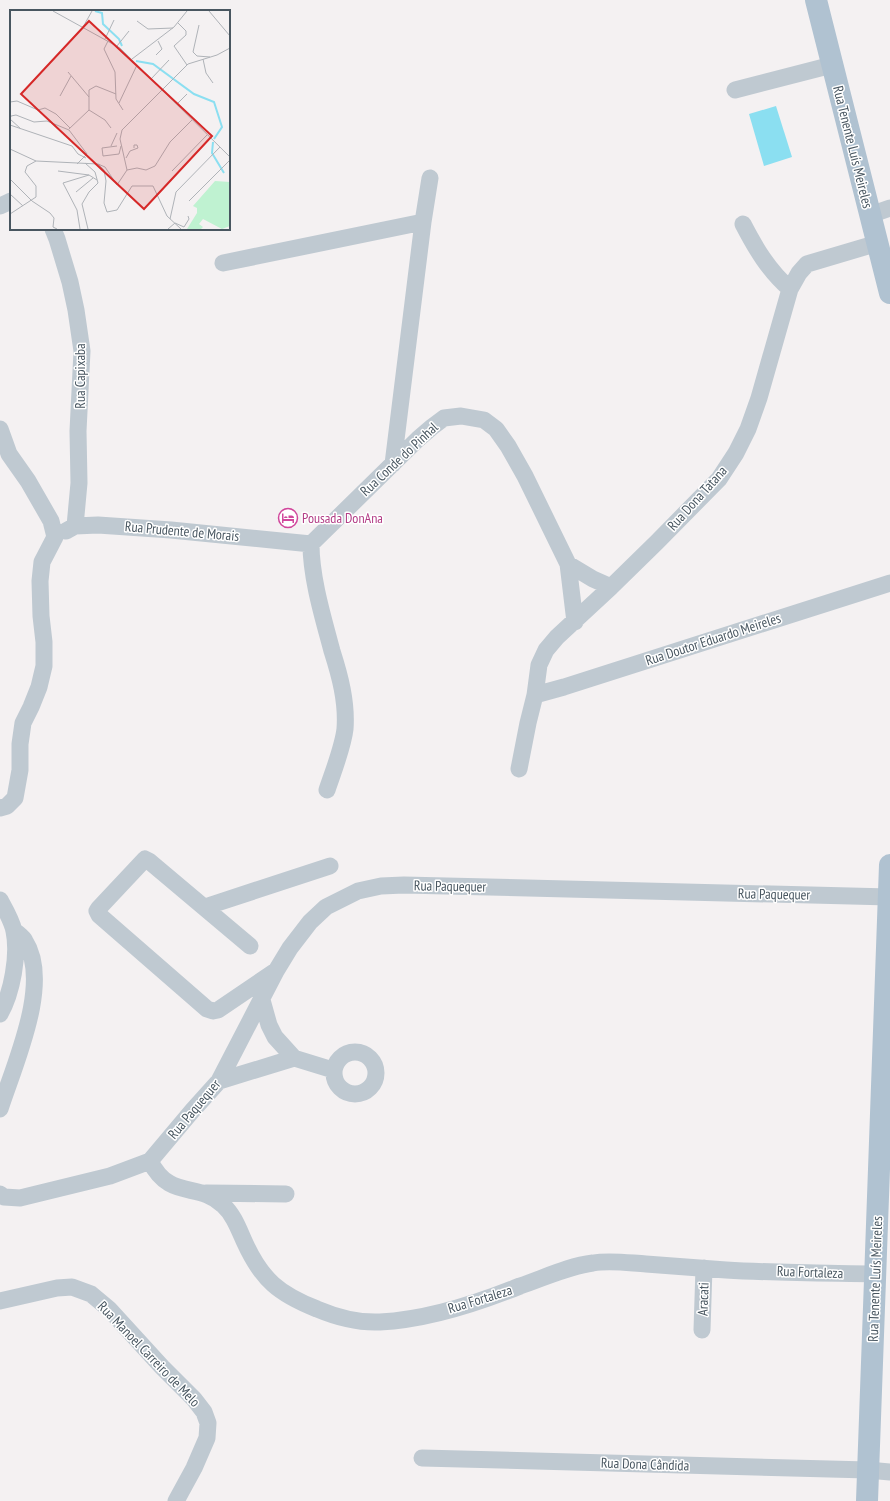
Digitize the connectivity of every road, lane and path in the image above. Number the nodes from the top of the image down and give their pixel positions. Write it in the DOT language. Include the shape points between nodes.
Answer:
graph roads {
  1 [pos="816,0"];
  2 [pos="832,65"];
  3 [pos="735,90"];
  4 [pos="430,178"];
  5 [pos="10,201"];
  6 [pos="0,206"];
  7 [pos="0,210"];
  8 [pos="880,211"];
  9 [pos="10,213"];
  10 [pos="423,222"];
  11 [pos="743,224"];
  12 [pos="53,230"];
  13 [pos="878,243"];
  14 [pos="223,263"];
  15 [pos="790,289"];
  16 [pos="890,293"];
  17 [pos="0,429"];
  18 [pos="393,464"];
  19 [pos="75,526"];
  20 [pos="55,537"];
  21 [pos="311,544"];
  22 [pos="568,564"];
  23 [pos="890,583"];
  24 [pos="611,587"];
  25 [pos="575,622"];
  26 [pos="535,695"];
  27 [pos="519,769"];
  28 [pos="327,790"];
  29 [pos="0,808"];
  30 [pos="890,865"];
  31 [pos="330,866"];
  32 [pos="890,897"];
  33 [pos="0,900"];
  34 [pos="205,907"];
  35 [pos="14,930"];
  36 [pos="250,946"];
  37 [pos="276,971"];
  38 [pos="262,1000"];
  39 [pos="0,1014"];
  40 [pos="294,1058"];
  41 [pos="333,1070"];
  42 [pos="886,1080"];
  43 [pos="219,1081"];
  44 [pos="0,1108"];
  45 [pos="150,1161"];
  46 [pos="202,1193"];
  47 [pos="0,1194"];
  48 [pos="286,1194"];
  49 [pos="704,1268"];
  50 [pos="876,1274"];
  51 [pos="0,1301"];
  52 [pos="702,1330"];
  53 [pos="422,1458"];
  54 [pos="868,1470"];
  55 [pos="890,1472"];
  56 [pos="176,1501"];
  57 [pos="867,1501"];
  1 -- 2 [label="main road, Rua Tenente Luís Meireles"];
  2 -- 3 [label="street"];
  2 -- 8 [label="main road, Rua Tenente Luís Meireles"];
  4 -- 10 [label="street"];
  5 -- 6 [label="street"];
  7 -- 9 [label="street"];
  8 -- 13 [label="main road, Rua Tenente Luís Meireles"];
  10 -- 14 [label="street"];
  10 -- 18 [label="street"];
  11 -- 15 [label="street" via="763,259 777,278"];
  12 -- 19 [label="street, Rua Capixaba" via="70,282 82,351 78,431 80,483"];
  13 -- 15 [label="street, Rua Dona Tatana" via="807,264"];
  13 -- 16 [label="main road, Rua Tenente Luís Meireles"];
  15 -- 24 [label="street, Rua Dona Tatana" via="759,398 736,453 719,479"];
  17 -- 20 [label="street" via="9,454 51,521"];
  18 -- 21 [label="street, Rua Conde do Pinhal"];
  18 -- 22 [label="street, Rua Conde do Pinhal" via="444,418 461,416 484,420 496,430 508,446"];
  19 -- 20 [label="street, Rua Prudente de Morais"];
  19 -- 21 [label="street, Rua Prudente de Morais" via="171,530"];
  20 -- 29 [label="street" via="42,562 40,581 44,666 39,688 23,723 20,770 15,798 7,806"];
  21 -- 28 [label="street" via="311,560 345,705 345,730"];
  22 -- 24 [label="street"];
  22 -- 25 [label="street, Rua Conde do Pinhal"];
  23 -- 26 [label="street, Rua Doutor Eduardo Meireles"];
  24 -- 25 [label="street, Rua Dona Tatana"];
  25 -- 26 [label="street, Rua Dona Tatana" via="546,650 539,665"];
  26 -- 27 [label="street, Rua Dona Tatana"];
  30 -- 32 [label="main road, Rua Tenente Luís Meireles"];
  31 -- 34 [label="street"];
  32 -- 37 [label="street, Rua Paquequer" via="381,886 358,891 326,906 310,922"];
  32 -- 42 [label="main road, Rua Tenente Luís Meireles"];
  33 -- 35 [label="street"];
  34 -- 36 [label="street"];
  34 -- 37 [label="street" via="145,859 97,911 207,1009 218,1010"];
  35 -- 39 [label="street" via="15,956 12,976 6,1004"];
  35 -- 44 [label="street" via="25,940 31,953 35,971 34,993 30,1017"];
  37 -- 38 [label="street, Rua Paquequer"];
  38 -- 40 [label="street" via="275,1037"];
  38 -- 43 [label="street, Rua Paquequer"];
  40 -- 41 [label="street"];
  40 -- 43 [label="street"];
  42 -- 50 [label="main road, Rua Tenente Luís Meireles"];
  43 -- 45 [label="street, Rua Paquequer"];
  45 -- 46 [label="street, Rua Fortaleza" via="161,1178 172,1186"];
  45 -- 47 [label="street" via="110,1176 20,1198 4,1197"];
  46 -- 48 [label="street"];
  46 -- 49 [label="street, Rua Fortaleza" via="219,1201 231,1214 256,1265 270,1283 286,1295 345,1318 378,1322 413,1319 500,1294 566,1269 594,1262"];
  49 -- 50 [label="street, Rua Fortaleza"];
  49 -- 52 [label="street, Aracati"];
  50 -- 54 [label="main road, Rua Tenente Luís Meireles"];
  51 -- 56 [label="street, Rua Manoel Carreiro de Melo" via="57,1288 72,1288 91,1294 109,1309 194,1399 204,1412 208,1423 207,1438"];
  53 -- 54 [label="street, Rua Dona Cândida"];
  54 -- 55 [label="street, Rua Dona Cândida"];
  54 -- 57 [label="main road, Rua Tenente Luís Meireles"];
}
